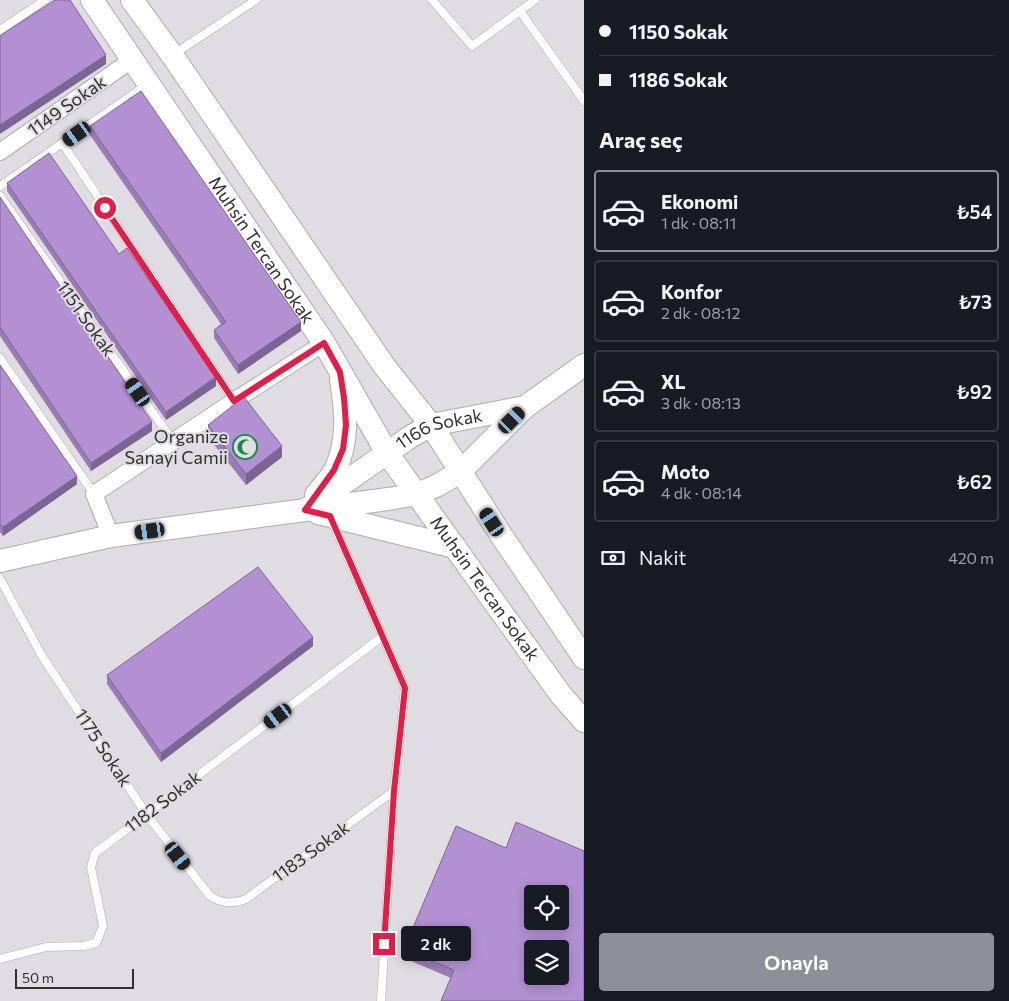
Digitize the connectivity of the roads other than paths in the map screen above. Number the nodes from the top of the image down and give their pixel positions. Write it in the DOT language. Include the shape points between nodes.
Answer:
graph roads {
  1 [pos="45,0"];
  2 [pos="92,0"];
  3 [pos="132,0"];
  4 [pos="256,0"];
  5 [pos="432,0"];
  6 [pos="535,0"];
  7 [pos="520,11"];
  8 [pos="0,30"];
  9 [pos="172,55"];
  10 [pos="133,59"];
  11 [pos="150,83"];
  12 [pos="584,101"];
  13 [pos="62,144"];
  14 [pos="0,152"];
  15 [pos="0,186"];
  16 [pos="0,196"];
  17 [pos="324,343"];
  18 [pos="0,358"];
  19 [pos="584,365"];
  20 [pos="340,372"];
  21 [pos="234,401"];
  22 [pos="525,407"];
  23 [pos="431,425"];
  24 [pos="173,441"];
  25 [pos="387,453"];
  26 [pos="460,472"];
  27 [pos="94,494"];
  28 [pos="418,494"];
  29 [pos="305,510"];
  30 [pos="330,516"];
  31 [pos="111,536"];
  32 [pos="456,547"];
  33 [pos="0,561"];
  34 [pos="0,579"];
  35 [pos="383,636"];
  36 [pos="584,658"];
  37 [pos="584,722"];
  38 [pos="394,791"];
  39 [pos="147,815"];
  40 [pos="224,903"];
  41 [pos="0,959"];
  42 [pos="381,1001"];
  1 -- 8 [label="lane"];
  2 -- 10 [label="street, Muhsin Tercan Sokak"];
  3 -- 9 [label="street, Muhsin Tercan Sokak"];
  4 -- 9 [label="lane"];
  5 -- 7 [label="lane" via="472,46"];
  6 -- 7 [label="lane"];
  7 -- 12 [label="lane"];
  9 -- 23 [label="street, Muhsin Tercan Sokak" via="385,367"];
  10 -- 11 [label="street, Muhsin Tercan Sokak"];
  10 -- 14 [label="street, 1149 Sokak"];
  11 -- 13 [label="lane"];
  11 -- 17 [label="street, Muhsin Tercan Sokak"];
  13 -- 15 [label="lane"];
  13 -- 21 [label="lane"];
  16 -- 24 [label="lane, 1151 Sokak"];
  17 -- 20 [label="street, Muhsin Tercan Sokak"];
  17 -- 21 [label="street"];
  18 -- 27 [label="lane"];
  19 -- 22 [label="street, 1166 Sokak"];
  20 -- 25 [label="street, Muhsin Tercan Sokak"];
  20 -- 29 [label="street" via="346,425 343,449 334,470"];
  21 -- 24 [label="street"];
  22 -- 23 [label="street, 1166 Sokak"];
  22 -- 26 [label="street, 1166 Sokak"];
  23 -- 25 [label="street, 1166 Sokak"];
  23 -- 26 [label="street, Muhsin Tercan Sokak"];
  24 -- 27 [label="street"];
  25 -- 28 [label="street, Muhsin Tercan Sokak"];
  25 -- 29 [label="street, 1166 Sokak"];
  26 -- 28 [label="street, 1166 Sokak"];
  26 -- 36 [label="street, Muhsin Tercan Sokak"];
  27 -- 31 [label="street"];
  28 -- 29 [label="street, 1166 Sokak"];
  28 -- 32 [label="street, Muhsin Tercan Sokak"];
  29 -- 30 [label="street"];
  29 -- 31 [label="street, 1166 Sokak"];
  30 -- 32 [label="street"];
  30 -- 35 [label="lane"];
  31 -- 33 [label="street, 1166 Sokak"];
  32 -- 37 [label="street, Muhsin Tercan Sokak" via="561,695"];
  34 -- 39 [label="lane, 1175 Sokak" via="42,656"];
  35 -- 38 [label="lane" via="405,688"];
  35 -- 39 [label="lane, 1182 Sokak"];
  38 -- 40 [label="lane, 1183 Sokak" via="246,899"];
  38 -- 42 [label="lane"];
  39 -- 40 [label="lane, 1175 Sokak" via="210,896"];
  39 -- 41 [label="lane, 1182 Sokak" via="94,853 91,867 103,926 96,943 46,947"];
}
